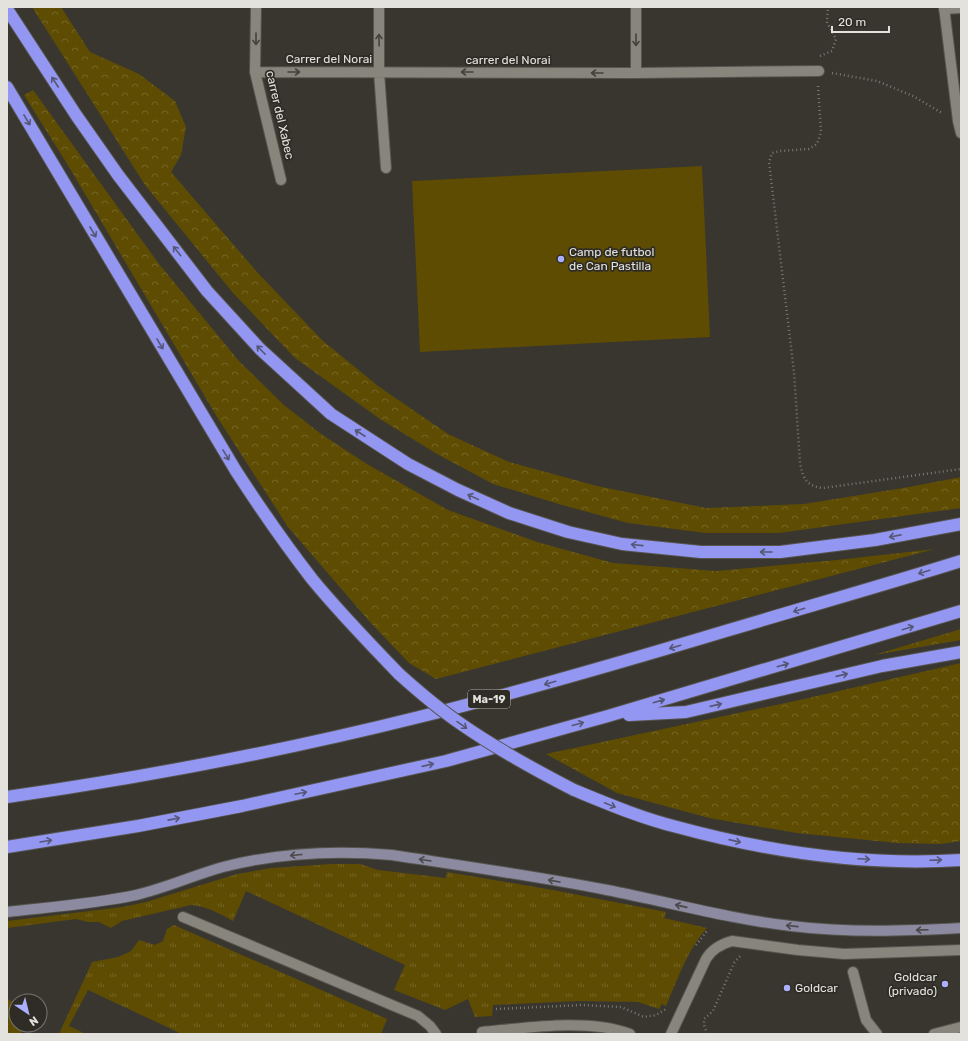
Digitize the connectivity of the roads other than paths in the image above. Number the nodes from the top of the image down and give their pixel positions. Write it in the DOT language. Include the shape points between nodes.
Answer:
graph roads {
  1 [pos="256,7"];
  2 [pos="379,7"];
  3 [pos="636,7"];
  4 [pos="944,8"];
  5 [pos="961,8"];
  6 [pos="7,9"];
  7 [pos="819,71"];
  8 [pos="255,72"];
  9 [pos="380,72"];
  10 [pos="636,73"];
  11 [pos="7,87"];
  12 [pos="961,133"];
  13 [pos="386,168"];
  14 [pos="282,180"];
  15 [pos="961,524"];
  16 [pos="961,561"];
  17 [pos="961,611"];
  18 [pos="961,652"];
  19 [pos="608,716"];
  20 [pos="7,797"];
  21 [pos="7,847"];
  22 [pos="961,860"];
  23 [pos="7,912"];
  24 [pos="183,917"];
  25 [pos="961,928"];
  26 [pos="961,950"];
  27 [pos="853,972"];
  28 [pos="961,1027"];
  29 [pos="482,1032"];
  30 [pos="436,1034"];
  31 [pos="630,1034"];
  32 [pos="671,1034"];
  33 [pos="877,1034"];
  34 [pos="934,1034"];
  1 -- 8 [label="street, carrer del Xabec, one-way"];
  9 -- 2 [label="street, one-way"];
  3 -- 10 [label="street, one-way"];
  4 -- 5 [label="street"];
  4 -- 12 [label="street"];
  15 -- 6 [label="highway, one-way" via="875,540 780,552 701,552 622,544 568,532 509,513 408,464 331,414 260,349 207,291 118,175"];
  7 -- 10 [label="street, carrer del Norai"];
  8 -- 9 [label="street, Carrer del Norai, one-way"];
  8 -- 14 [label="street, carrer del Xabec"];
  10 -- 9 [label="street, carrer del Norai, one-way"];
  9 -- 13 [label="street"];
  11 -- 22 [label="highway, one-way, bridge" via="236,471 272,526 354,627 426,699 460,724 574,790 624,811 676,827 794,853 860,859"];
  16 -- 20 [label="highway, Ma-19, one-way" via="656,652 420,717 311,743 199,765"];
  19 -- 17 [label="highway, one-way"];
  19 -- 18 [label="highway, one-way" via="686,712 882,666"];
  21 -- 19 [label="highway, one-way" via="138,826 330,787 446,760"];
  25 -- 23 [label="street, one-way" via="890,931 792,926 729,917 563,882 366,852 267,858 224,867 135,895 98,902"];
  24 -- 30 [label="street" via="418,1016"];
  26 -- 32 [label="street" via="844,954 725,942 710,952"];
  27 -- 33 [label="street" via="866,1020"];
  28 -- 34 [label="street"];
  29 -- 31 [label="street" via="599,1026"];
}
